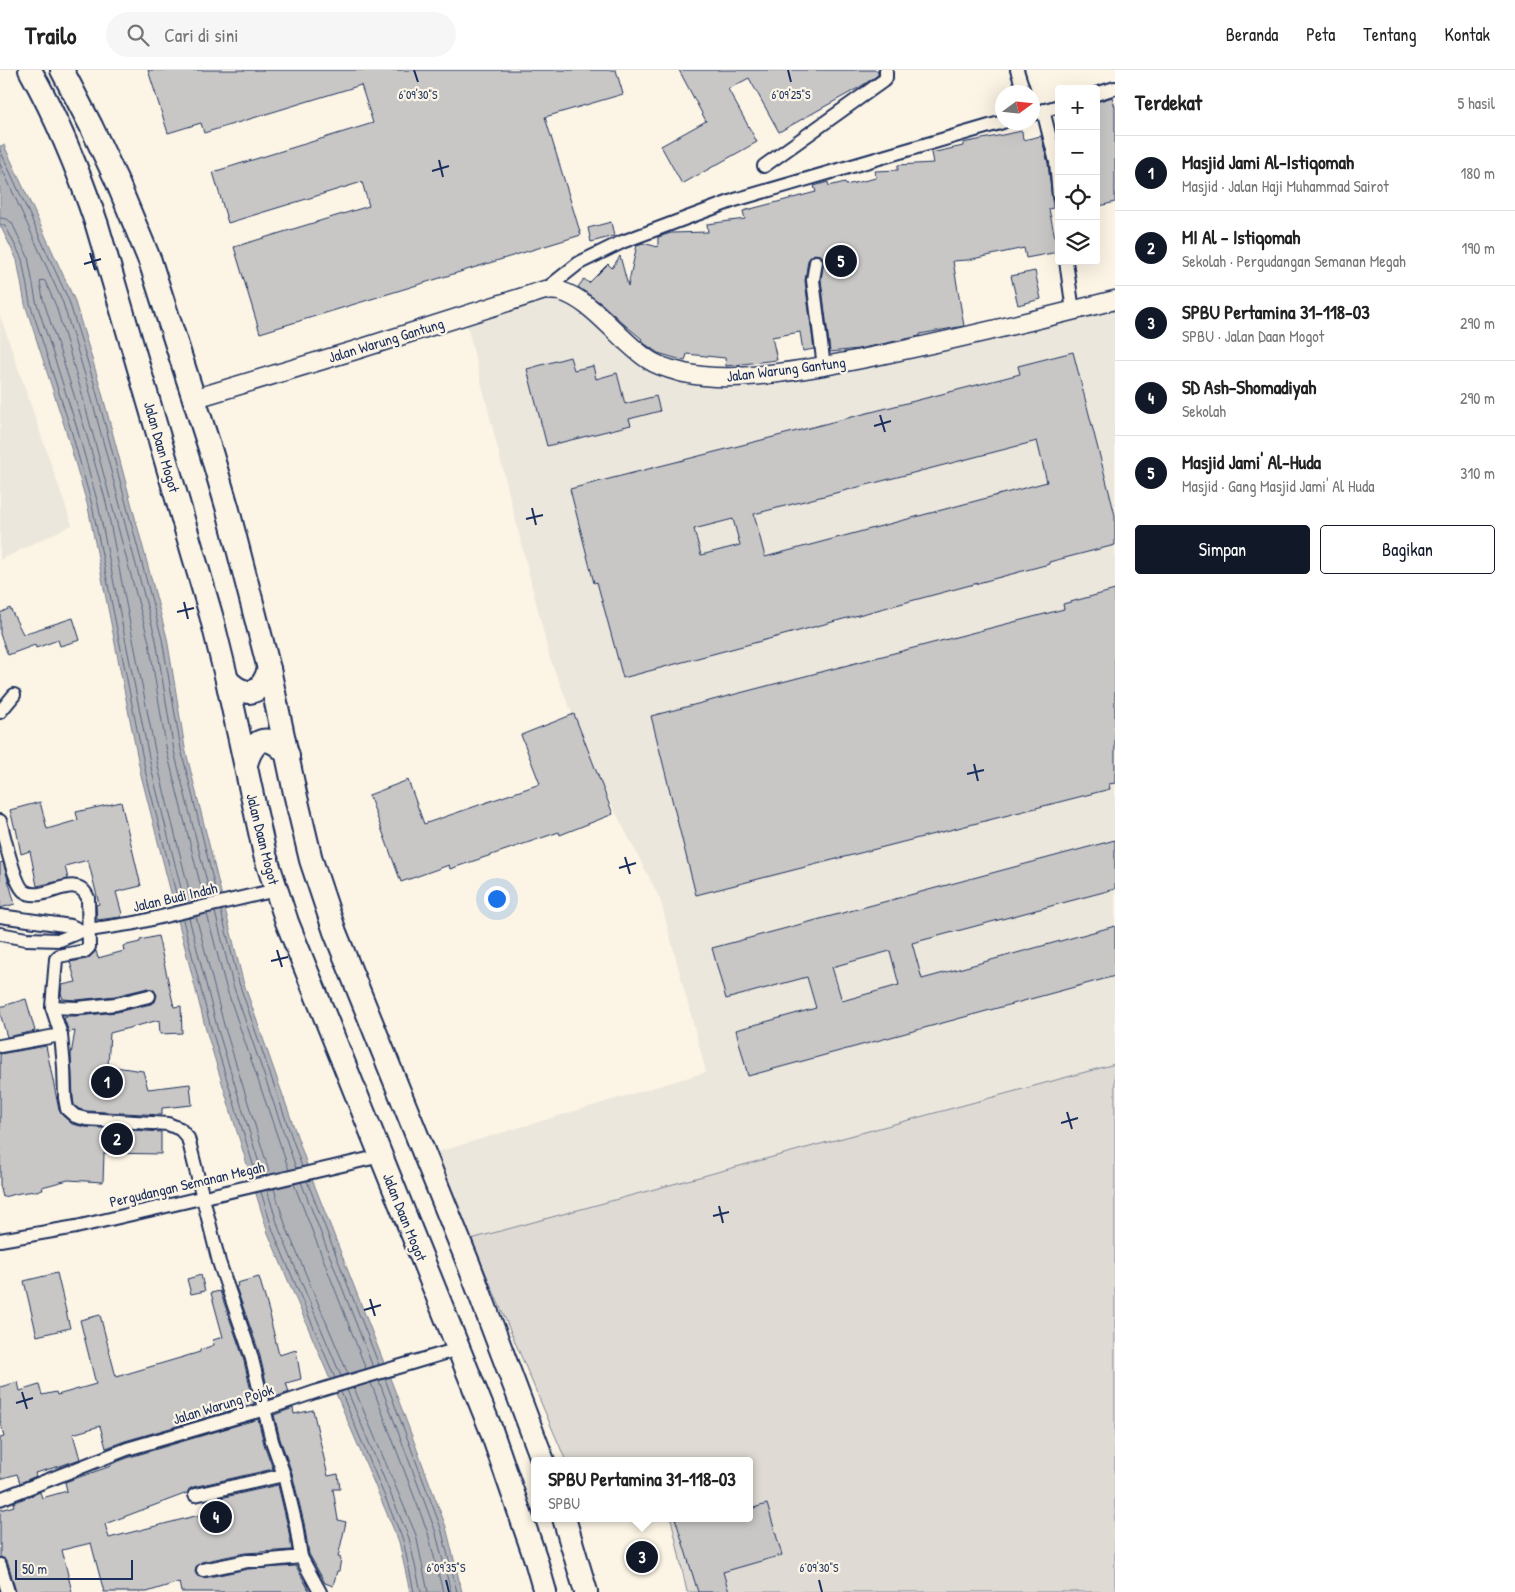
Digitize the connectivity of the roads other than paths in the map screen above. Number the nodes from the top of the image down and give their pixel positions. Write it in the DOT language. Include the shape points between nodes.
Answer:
graph roads {
  1 [pos="30,70"];
  2 [pos="62,70"];
  3 [pos="886,70"];
  4 [pos="1017,70"];
  5 [pos="1022,85"];
  6 [pos="1115,88"];
  7 [pos="1100,93"];
  8 [pos="1055,107"];
  9 [pos="1040,111"];
  10 [pos="1040,118"];
  11 [pos="995,125"];
  12 [pos="764,166"];
  13 [pos="1057,175"];
  14 [pos="816,262"];
  15 [pos="1067,265"];
  16 [pos="545,290"];
  17 [pos="1115,300"];
  18 [pos="1073,311"];
  19 [pos="824,367"];
  20 [pos="193,399"];
  21 [pos="269,670"];
  22 [pos="227,680"];
  23 [pos="14,695"];
  24 [pos="0,712"];
  25 [pos="288,755"];
  26 [pos="246,764"];
  27 [pos="0,821"];
  28 [pos="276,890"];
  29 [pos="0,916"];
  30 [pos="86,930"];
  31 [pos="0,934"];
  32 [pos="149,996"];
  33 [pos="52,1007"];
  34 [pos="61,1035"];
  35 [pos="0,1046"];
  36 [pos="381,1156"];
  37 [pos="204,1198"];
  38 [pos="0,1240"];
  39 [pos="458,1349"];
  40 [pos="265,1409"];
  41 [pos="541,1457"];
  42 [pos="284,1475"];
  43 [pos="195,1495"];
  44 [pos="0,1499"];
  45 [pos="565,1522"];
  46 [pos="301,1557"];
  47 [pos="0,1565"];
  48 [pos="203,1570"];
  49 [pos="8,1592"];
  50 [pos="320,1592"];
  51 [pos="545,1592"];
  52 [pos="586,1592"];
  1 -- 22 [label="highway, Jalan Daan Mogot" via="66,140 97,225 195,558"];
  2 -- 20 [label="highway" via="96,134 146,252"];
  3 -- 12 [label="street" via="883,81"];
  4 -- 5 [label="street"];
  6 -- 7 [label="street"];
  8 -- 9 [label="street"];
  10 -- 13 [label="street" via="1056,162"];
  11 -- 16 [label="street" via="735,200 622,242 580,263"];
  14 -- 19 [label="street" via="813,280"];
  15 -- 18 [label="street"];
  16 -- 19 [label="street, Jalan Warung Gantung" via="570,295 585,304 637,353 671,370 734,377"];
  16 -- 20 [label="street, Jalan Warung Gantung"];
  17 -- 18 [label="street, Jalan Warung Gantung"];
  18 -- 19 [label="street, Jalan Warung Gantung"];
  20 -- 21 [label="highway" via="228,510"];
  21 -- 22 [label="highway" via="261,687 252,692 242,692"];
  21 -- 25 [label="highway"];
  22 -- 26 [label="highway, Jalan Daan Mogot"];
  23 -- 24 [label="street"];
  25 -- 26 [label="highway" via="273,741 263,741 253,746"];
  25 -- 41 [label="highway" via="311,860 335,932"];
  26 -- 28 [label="highway, Jalan Daan Mogot"];
  27 -- 30 [label="street" via="18,881 25,891 37,895 71,886 85,891 88,898"];
  28 -- 30 [label="street, Jalan Budi Indah" via="135,923"];
  28 -- 36 [label="highway, Jalan Daan Mogot"];
  29 -- 30 [label="street, Jalan Budi Indah"];
  30 -- 31 [label="street, Jalan Budi Indah" via="60,940"];
  30 -- 33 [label="street" via="88,950 56,959"];
  32 -- 33 [label="street" via="116,1004"];
  33 -- 34 [label="street"];
  34 -- 35 [label="street"];
  34 -- 37 [label="street" via="68,1109 75,1116 86,1119 168,1124 180,1128 188,1138"];
  36 -- 37 [label="street, Pergudangan Semanan Megah"];
  36 -- 39 [label="highway, Jalan Daan Mogot"];
  37 -- 38 [label="street, Pergudangan Semanan Megah" via="76,1227"];
  37 -- 40 [label="street" via="219,1262 251,1355"];
  39 -- 40 [label="street, Jalan Warung Pojok"];
  39 -- 51 [label="highway, Jalan Daan Mogot" via="490,1427"];
  40 -- 42 [label="street"];
  40 -- 44 [label="street, Jalan Warung Pojok" via="128,1449"];
  42 -- 43 [label="street"];
  42 -- 46 [label="street"];
  45 -- 52 [label="highway"];
  46 -- 48 [label="street" via="246,1561"];
  46 -- 50 [label="street"];
  47 -- 49 [label="street"];
}
